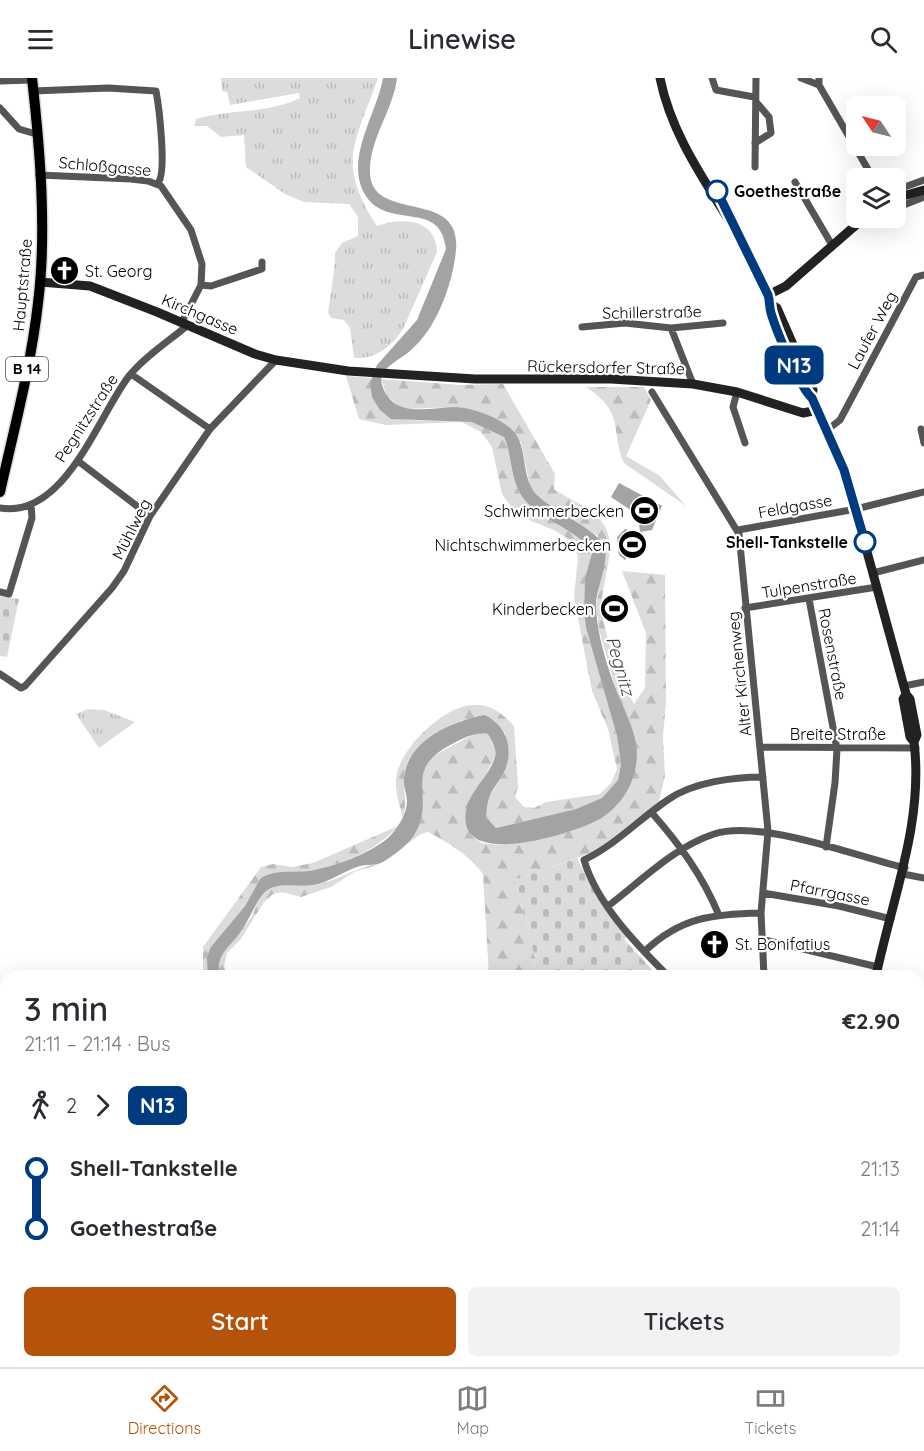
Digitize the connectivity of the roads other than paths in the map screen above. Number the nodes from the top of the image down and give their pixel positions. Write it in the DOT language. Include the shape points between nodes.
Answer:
graph roads {
  1 [pos="108,78"];
  2 [pos="660,78"];
  3 [pos="712,78"];
  4 [pos="756,78"];
  5 [pos="801,78"];
  6 [pos="0,81"];
  7 [pos="819,82"];
  8 [pos="32,83"];
  9 [pos="108,88"];
  10 [pos="756,100"];
  11 [pos="0,108"];
  12 [pos="36,134"];
  13 [pos="755,143"];
  14 [pos="755,167"];
  15 [pos="867,168"];
  16 [pos="39,175"];
  17 [pos="924,180"];
  18 [pos="795,182"];
  19 [pos="158,183"];
  20 [pos="906,186"];
  21 [pos="924,190"];
  22 [pos="906,195"];
  23 [pos="924,197"];
  24 [pos="906,204"];
  25 [pos="852,228"];
  26 [pos="832,245"];
  27 [pos="262,262"];
  28 [pos="924,275"];
  29 [pos="40,282"];
  30 [pos="201,285"];
  31 [pos="770,299"];
  32 [pos="185,323"];
  33 [pos="723,323"];
  34 [pos="582,327"];
  35 [pos="671,328"];
  36 [pos="276,360"];
  37 [pos="131,374"];
  38 [pos="455,378"];
  39 [pos="693,384"];
  40 [pos="652,392"];
  41 [pos="737,392"];
  42 [pos="818,410"];
  43 [pos="210,429"];
  44 [pos="921,429"];
  45 [pos="827,430"];
  46 [pos="745,443"];
  47 [pos="924,443"];
  48 [pos="78,461"];
  49 [pos="0,492"];
  50 [pos="924,492"];
  51 [pos="31,505"];
  52 [pos="0,508"];
  53 [pos="856,509"];
  54 [pos="150,516"];
  55 [pos="738,530"];
  56 [pos="924,560"];
  57 [pos="873,573"];
  58 [pos="877,587"];
  59 [pos="0,592"];
  60 [pos="809,600"];
  61 [pos="745,608"];
  62 [pos="0,674"];
  63 [pos="924,682"];
  64 [pos="905,690"];
  65 [pos="915,745"];
  66 [pos="761,747"];
  67 [pos="837,749"];
  68 [pos="763,777"];
  69 [pos="652,813"];
  70 [pos="768,831"];
  71 [pos="826,847"];
  72 [pos="683,849"];
  73 [pos="904,871"];
  74 [pos="924,878"];
  75 [pos="763,893"];
  76 [pos="608,906"];
  77 [pos="761,913"];
  78 [pos="718,914"];
  79 [pos="891,919"];
  80 [pos="761,939"];
  81 [pos="645,951"];
  82 [pos="660,970"];
  83 [pos="764,970"];
  84 [pos="870,970"];
  85 [pos="878,970"];
  1 -- 9 [label="street"];
  2 -- 31 [label="main road" via="672,118 698,168 717,191"];
  3 -- 10 [label="street" via="716,90"];
  4 -- 10 [label="street"];
  5 -- 7 [label="street"];
  6 -- 8 [label="street"];
  7 -- 15 [label="street"];
  8 -- 9 [label="street"];
  8 -- 12 [label="main road, Hauptstraße / B 14"];
  9 -- 19 [label="street" via="156,91 163,148 162,179"];
  10 -- 13 [label="street"];
  10 -- 13 [label="street" via="769,117 771,133"];
  11 -- 12 [label="street" via="19,129"];
  12 -- 16 [label="main road, Hauptstraße / B 14"];
  13 -- 14 [label="street"];
  16 -- 19 [label="street, Schloßgasse"];
  16 -- 29 [label="main road, Hauptstraße / B 14"];
  17 -- 20 [label="street"];
  18 -- 26 [label="street"];
  19 -- 30 [label="street, Schloßgasse" via="191,230 202,264"];
  21 -- 22 [label="main road"];
  23 -- 24 [label="street"];
  25 -- 26 [label="main road"];
  26 -- 31 [label="main road"];
  27 -- 30 [label="street" via="262,269 211,286"];
  28 -- 45 [label="street, Laufer Weg" via="916,277 840,420"];
  29 -- 32 [label="main road, Kirchgasse" via="90,286"];
  29 -- 49 [label="main road, Hauptstraße / B 14" via="34,335"];
  30 -- 32 [label="street"];
  31 -- 42 [label="main road" via="813,390"];
  32 -- 36 [label="main road, Kirchgasse"];
  32 -- 37 [label="street, Pegnitzstraße"];
  33 -- 35 [label="street, Schillerstraße"];
  34 -- 35 [label="street, Schillerstraße" via="625,323"];
  35 -- 39 [label="street"];
  36 -- 38 [label="main road, Kirchgasse" via="364,372"];
  36 -- 43 [label="street, Mühlweg"];
  37 -- 43 [label="street"];
  37 -- 48 [label="street, Pegnitzstraße"];
  38 -- 39 [label="main road, Rückersdorfer Straße"];
  39 -- 41 [label="main road, Rückersdorfer Straße"];
  40 -- 55 [label="street, Alter Kirchenweg"];
  41 -- 42 [label="main road, Rückersdorfer Straße" via="803,413"];
  41 -- 46 [label="street" via="733,407"];
  42 -- 45 [label="main road"];
  43 -- 54 [label="street, Mühlweg"];
  44 -- 47 [label="street"];
  45 -- 53 [label="main road"];
  48 -- 51 [label="street, Pegnitzstraße" via="59,483"];
  48 -- 54 [label="street"];
  50 -- 53 [label="street, Feldgasse"];
  51 -- 52 [label="street"];
  51 -- 59 [label="street" via="32,518 9,594"];
  53 -- 55 [label="street, Feldgasse"];
  53 -- 57 [label="main road"];
  54 -- 62 [label="street, Mühlweg" via="124,572 25,686 21,688"];
  55 -- 61 [label="street, Alter Kirchenweg"];
  56 -- 57 [label="street"];
  57 -- 58 [label="main road"];
  58 -- 60 [label="street, Tulpenstraße"];
  58 -- 64 [label="main road"];
  60 -- 61 [label="street, Tulpenstraße"];
  60 -- 67 [label="street, Rosenstraße"];
  61 -- 66 [label="street, Alter Kirchenweg"];
  63 -- 64 [label="street"];
  64 -- 65 [label="main road" via="917,735"];
  65 -- 67 [label="street, Breite Straße"];
  65 -- 73 [label="main road" via="916,803"];
  66 -- 67 [label="street, Breite Straße"];
  66 -- 68 [label="street, Alter Kirchenweg"];
  67 -- 71 [label="street, Rosenstraße"];
  68 -- 69 [label="street" via="743,777 682,792"];
  68 -- 70 [label="street, Alter Kirchenweg"];
  69 -- 72 [label="street"];
  69 -- 76 [label="street" via="608,849 584,860"];
  70 -- 71 [label="street"];
  70 -- 72 [label="street" via="734,829"];
  70 -- 75 [label="street, Alter Kirchenweg"];
  71 -- 73 [label="street"];
  72 -- 76 [label="street"];
  72 -- 78 [label="street"];
  73 -- 74 [label="street"];
  73 -- 79 [label="main road"];
  75 -- 77 [label="street, Alter Kirchenweg"];
  75 -- 79 [label="street, Pfarrgasse"];
  76 -- 81 [label="street"];
  77 -- 78 [label="street"];
  77 -- 80 [label="street, Alter Kirchenweg"];
  78 -- 81 [label="street" via="673,928"];
  79 -- 85 [label="main road"];
  80 -- 83 [label="street, Alter Kirchenweg"];
  80 -- 84 [label="street"];
  81 -- 82 [label="street"];
}
